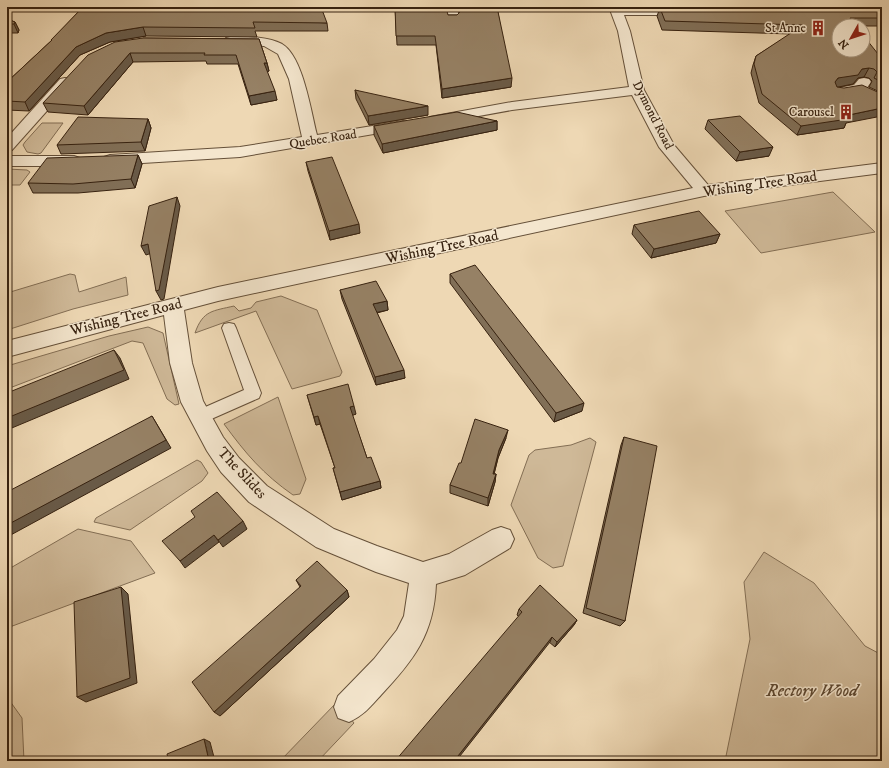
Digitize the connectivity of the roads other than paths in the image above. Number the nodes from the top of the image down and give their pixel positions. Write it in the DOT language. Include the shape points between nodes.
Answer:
graph roads {
  1 [pos="450,7"];
  2 [pos="616,9"];
  3 [pos="704,10"];
  4 [pos="453,19"];
  5 [pos="218,41"];
  6 [pos="75,71"];
  7 [pos="864,89"];
  8 [pos="637,90"];
  9 [pos="839,92"];
  10 [pos="311,141"];
  11 [pos="7,147"];
  12 [pos="7,161"];
  13 [pos="882,168"];
  14 [pos="704,191"];
  15 [pos="173,305"];
  16 [pos="229,328"];
  17 [pos="7,349"];
  18 [pos="200,417"];
  19 [pos="501,540"];
  20 [pos="423,575"];
  21 [pos="349,707"];
  1 -- 4 [label="street"];
  2 -- 3 [label="street"];
  2 -- 8 [label="street, Dymond Road" via="624,31"];
  5 -- 10 [label="street" via="271,44 283,51 292,65"];
  6 -- 11 [label="street"];
  7 -- 9 [label="street"];
  8 -- 10 [label="street, Quebec Road" via="512,106"];
  8 -- 14 [label="street, Dymond Road" via="667,147"];
  10 -- 12 [label="street, Quebec Road" via="240,152 92,160"];
  13 -- 14 [label="street, Wishing Tree Road"];
  14 -- 15 [label="street, Wishing Tree Road"];
  15 -- 17 [label="street, Wishing Tree Road"];
  15 -- 18 [label="street, The Slides" via="181,364 192,402"];
  16 -- 18 [label="lane" via="253,393"];
  18 -- 20 [label="street, The Slides" via="230,465 264,498 325,538"];
  19 -- 20 [label="street" via="455,566"];
  20 -- 21 [label="street" via="422,599 415,628 393,659"];
}
